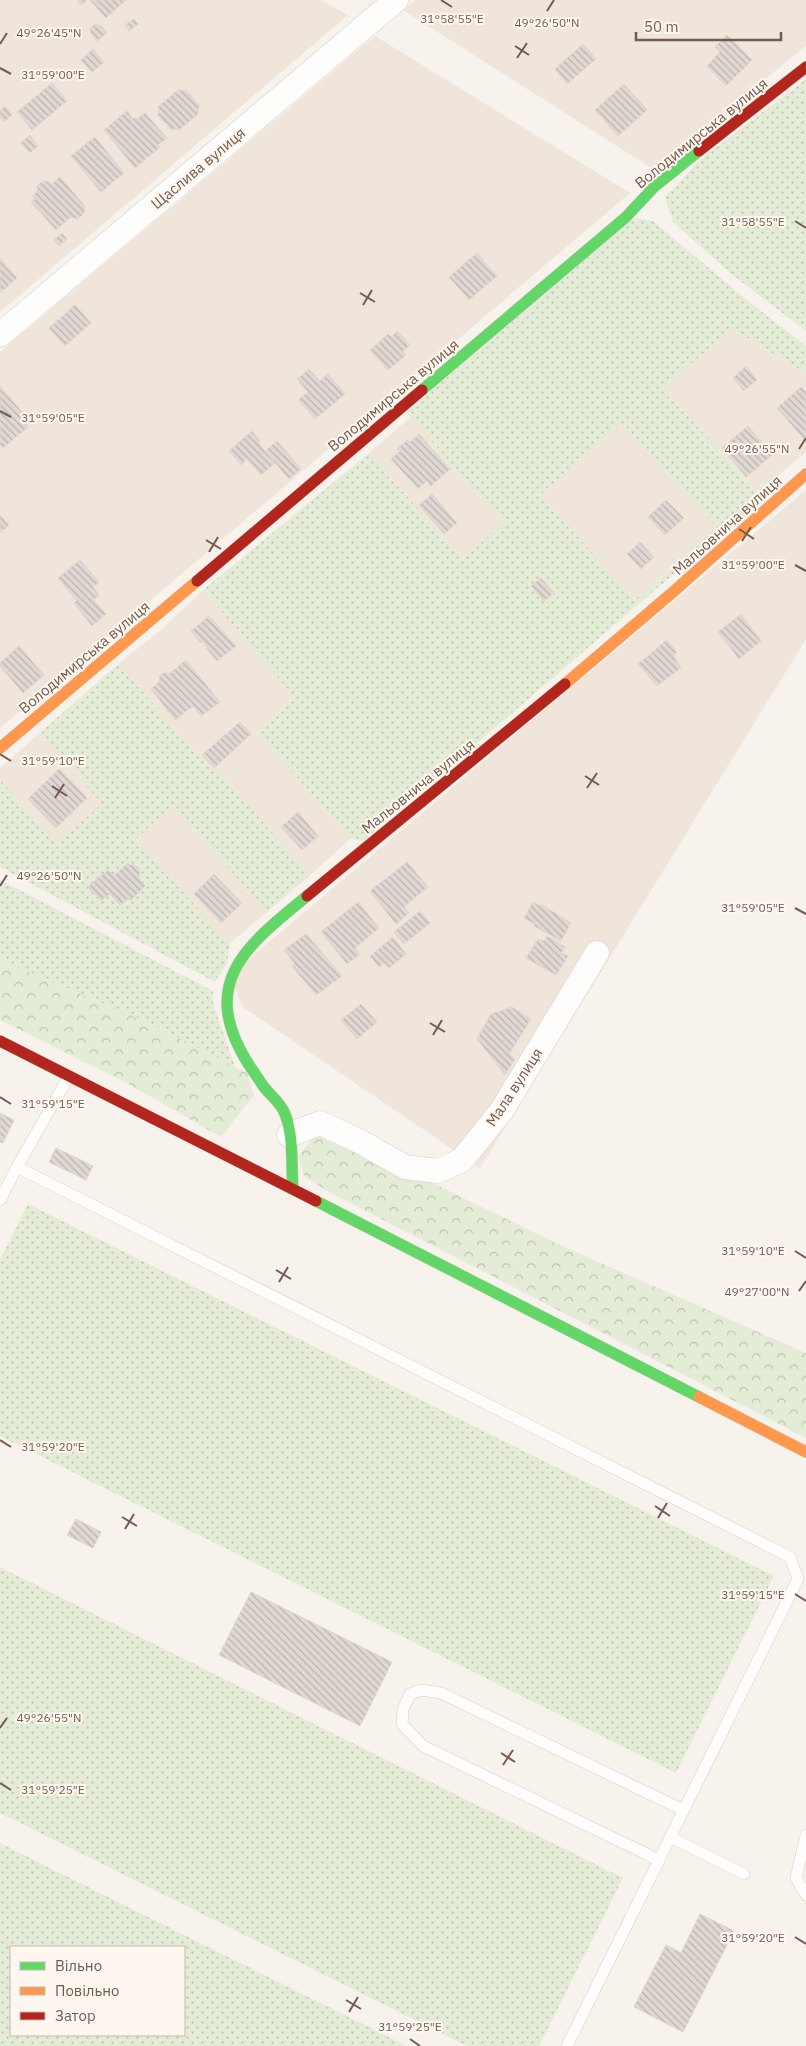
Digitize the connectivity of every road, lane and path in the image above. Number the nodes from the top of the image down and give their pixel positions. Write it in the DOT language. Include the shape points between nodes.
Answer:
graph roads {
  1 [pos="396,0"];
  2 [pos="806,67"];
  3 [pos="0,335"];
  4 [pos="806,474"];
  5 [pos="0,748"];
  6 [pos="597,953"];
  7 [pos="0,1041"];
  8 [pos="69,1076"];
  9 [pos="289,1135"];
  10 [pos="17,1167"];
  11 [pos="293,1189"];
  12 [pos="0,1200"];
  13 [pos="806,1452"];
  14 [pos="684,1810"];
  15 [pos="806,1835"];
  16 [pos="670,1837"];
  17 [pos="658,1860"];
  18 [pos="744,1874"];
  19 [pos="806,1895"];
  20 [pos="567,2046"];
  1 -- 3 [label="street, Щаслива вулиця"];
  2 -- 5 [label="street, Володимирська вулиця" via="654,187 626,217"];
  4 -- 9 [label="street, Мальовнича вулиця" via="546,701 246,949 232,973 228,1020 240,1052 284,1112"];
  6 -- 9 [label="street, Мала вулиця" via="502,1110 462,1160 438,1171 405,1166 320,1123"];
  7 -- 8 [label="street"];
  8 -- 10 [label="lane"];
  8 -- 11 [label="street"];
  9 -- 11 [label="street, Мальовнича вулиця"];
  10 -- 12 [label="lane"];
  10 -- 14 [label="lane" via="790,1557 798,1578"];
  11 -- 13 [label="street"];
  14 -- 16 [label="lane"];
  14 -- 17 [label="lane" via="441,1693 421,1690 410,1694 402,1709 402,1724 423,1746"];
  15 -- 19 [label="lane" via="796,1878"];
  16 -- 17 [label="lane"];
  16 -- 18 [label="lane"];
  17 -- 20 [label="lane"];
}
